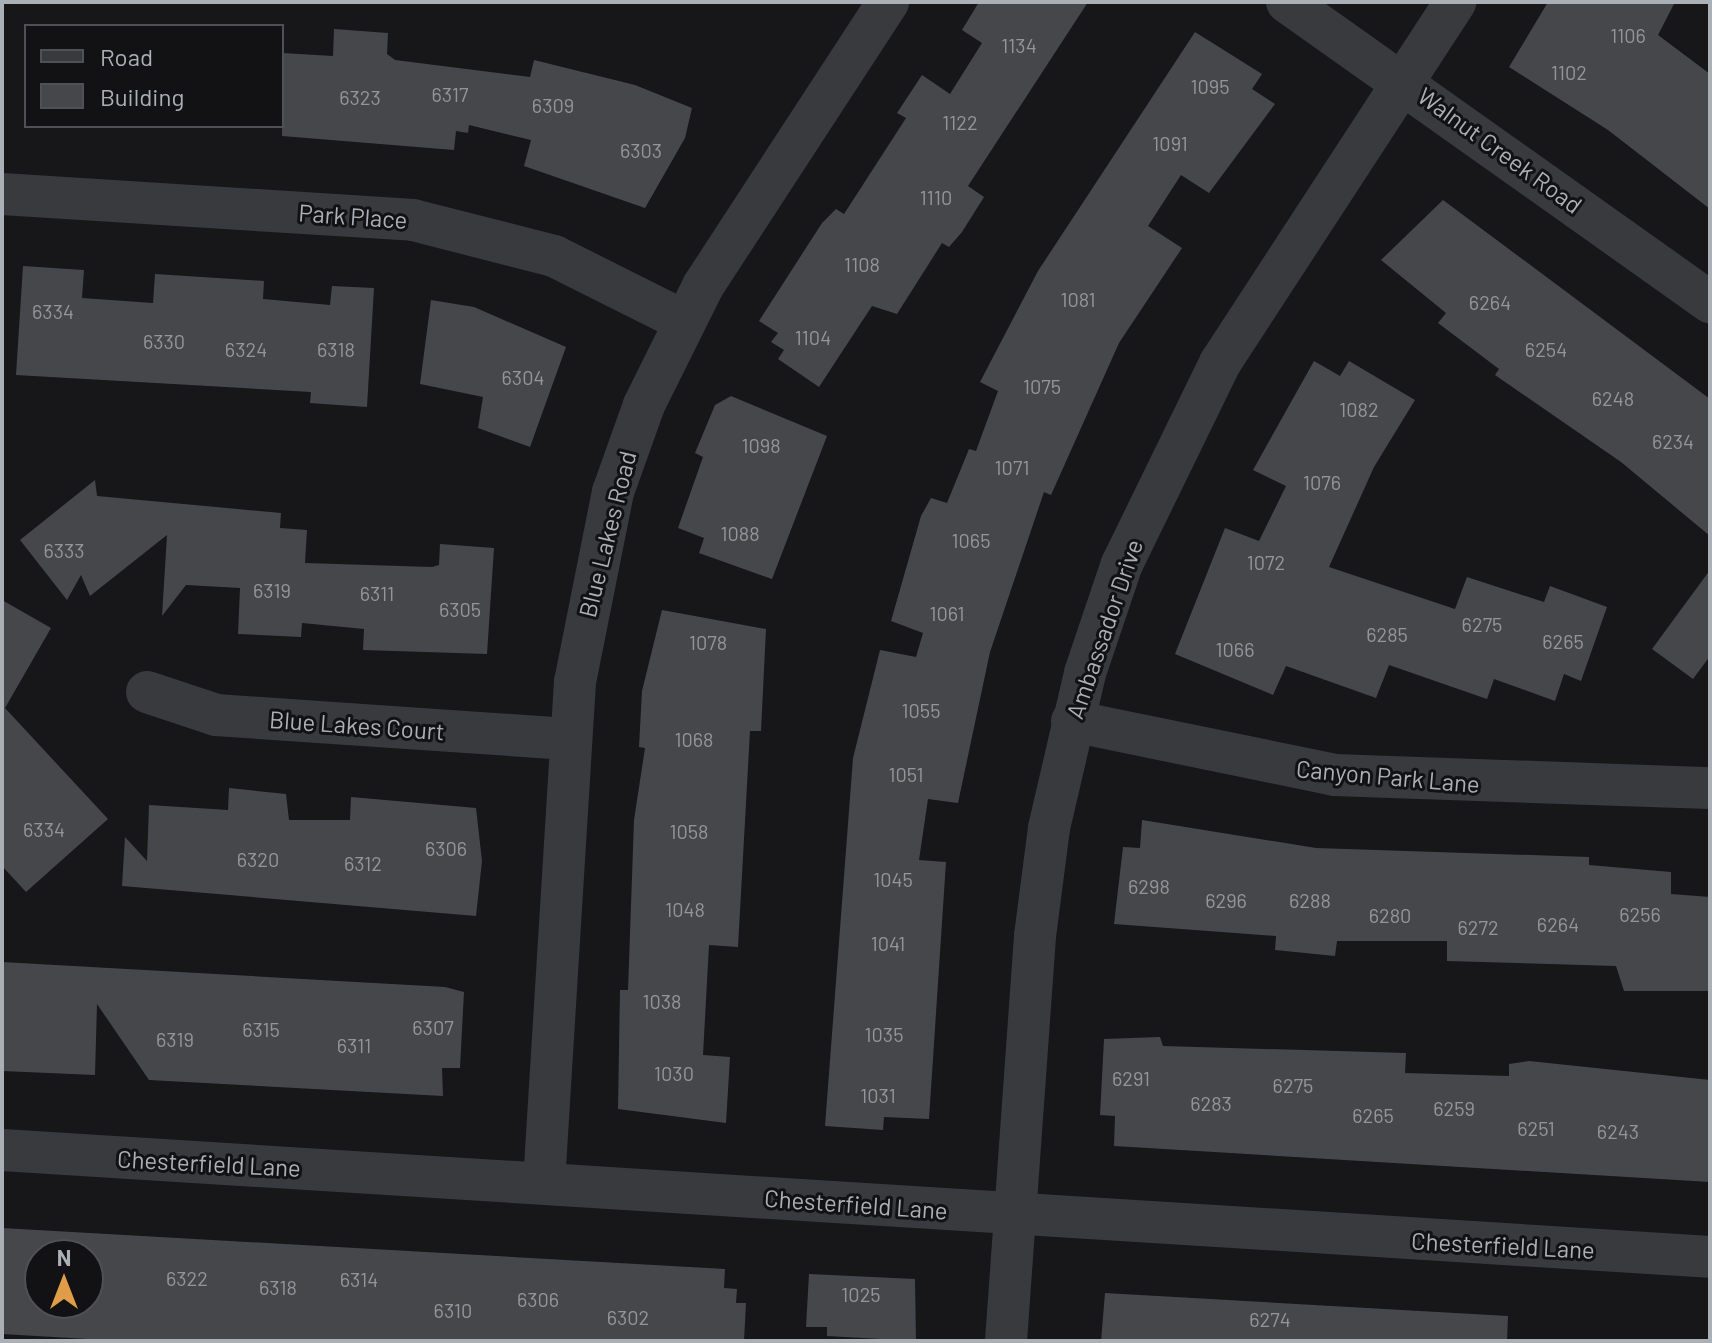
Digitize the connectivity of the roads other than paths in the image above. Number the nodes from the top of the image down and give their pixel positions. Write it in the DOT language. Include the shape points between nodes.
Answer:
graph roads {
  1 [pos="888,2"];
  2 [pos="1287,2"];
  3 [pos="1455,2"];
  4 [pos="1404,80"];
  5 [pos="2,194"];
  6 [pos="1710,302"];
  7 [pos="684,321"];
  8 [pos="147,692"];
  9 [pos="1072,721"];
  10 [pos="571,739"];
  11 [pos="1710,788"];
  12 [pos="2,1150"];
  13 [pos="544,1183"];
  14 [pos="1017,1215"];
  15 [pos="1710,1257"];
  16 [pos="1006,1341"];
  1 -- 7 [label="street, Blue Lakes Road"];
  2 -- 4 [label="street, Walnut Creek Road"];
  3 -- 4 [label="street, Ambassador Drive"];
  4 -- 6 [label="street, Walnut Creek Road"];
  4 -- 9 [label="street, Ambassador Drive" via="1220,363 1168,459 1122,564"];
  5 -- 7 [label="street, Park Place" via="413,220 554,256"];
  7 -- 10 [label="street, Blue Lakes Road" via="613,492 590,583"];
  8 -- 10 [label="street, Blue Lakes Court" via="216,715"];
  9 -- 11 [label="street, Canyon Park Lane" via="1334,775"];
  9 -- 14 [label="street, Ambassador Drive" via="1035,936"];
  10 -- 13 [label="street, Blue Lakes Road"];
  12 -- 13 [label="street, Chesterfield Lane"];
  13 -- 14 [label="street, Chesterfield Lane"];
  14 -- 15 [label="street, Chesterfield Lane"];
  14 -- 16 [label="street, Ambassador Drive"];
}
